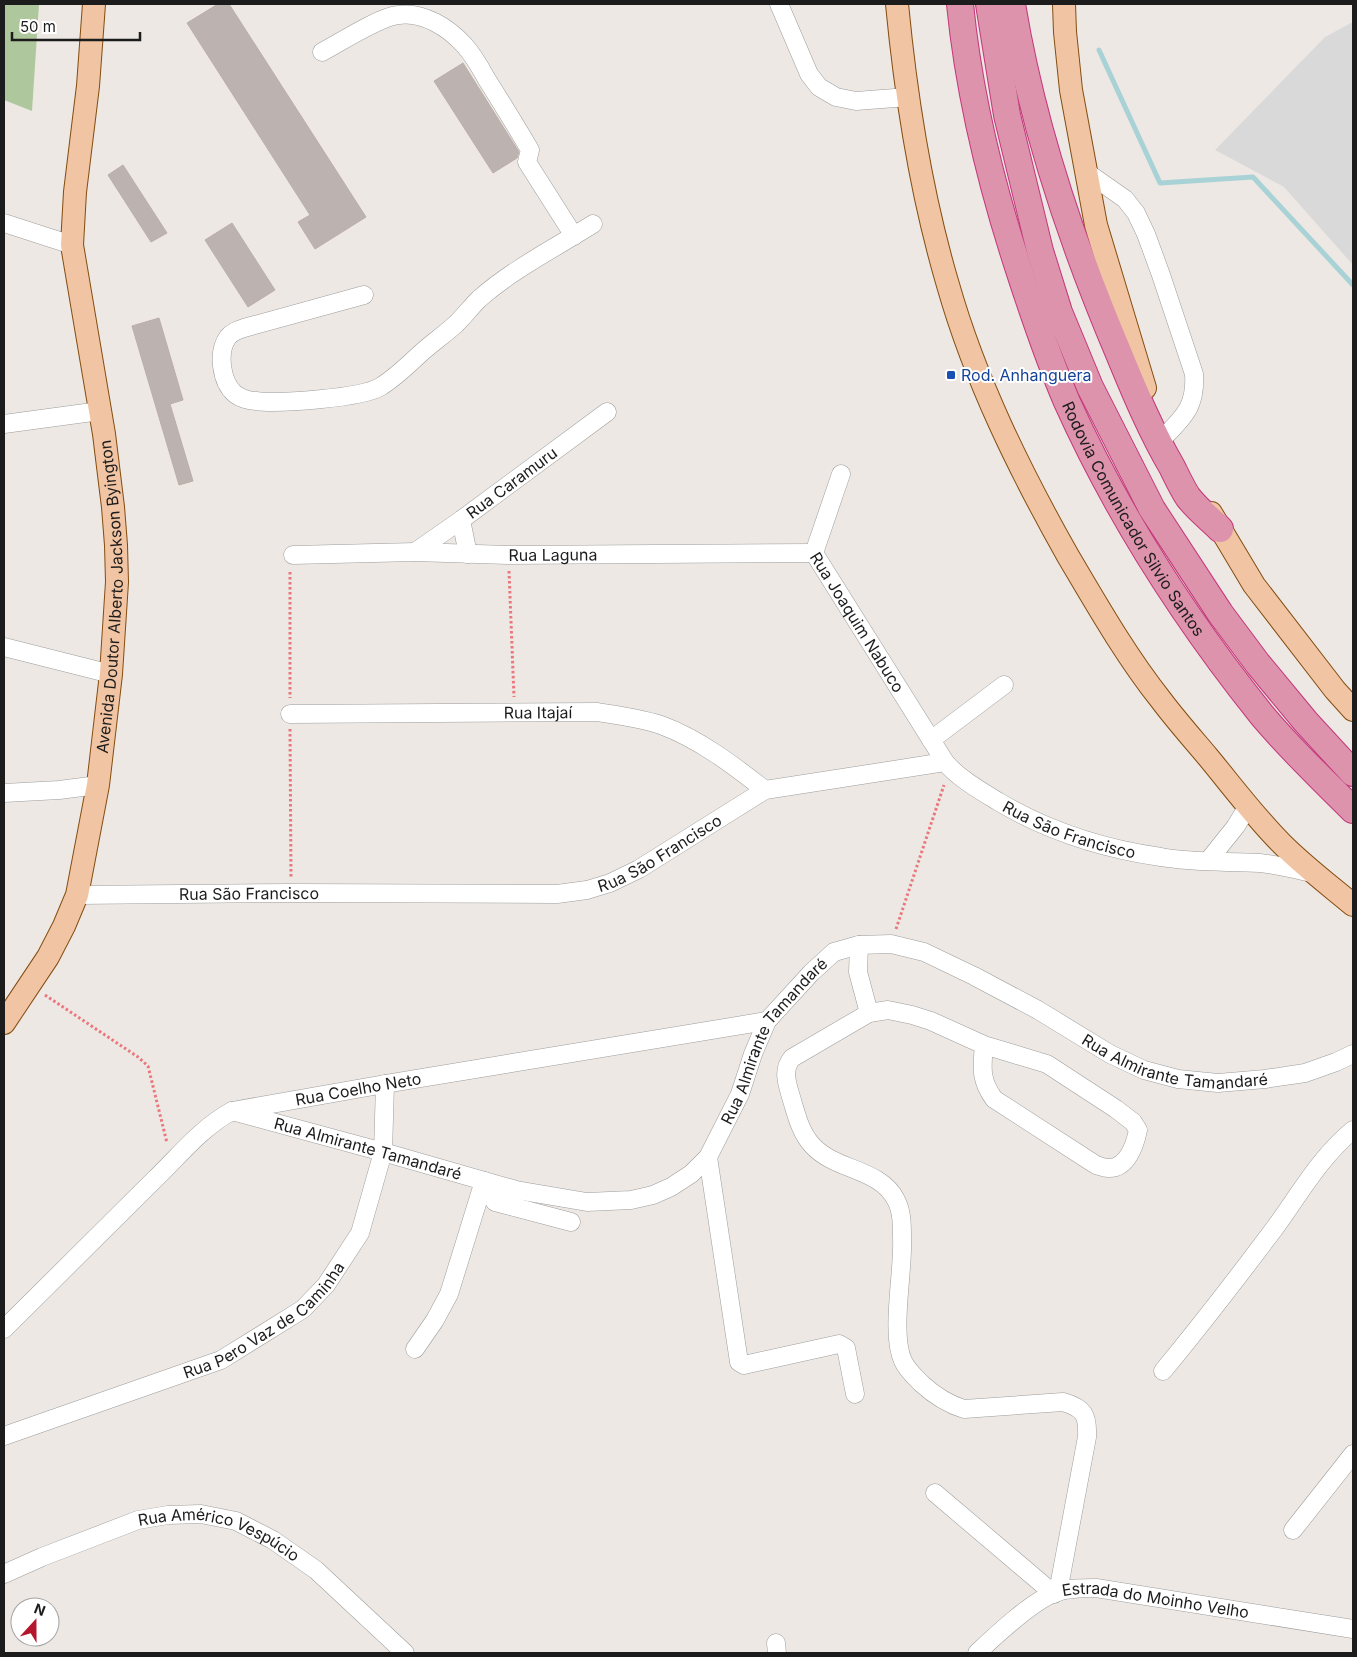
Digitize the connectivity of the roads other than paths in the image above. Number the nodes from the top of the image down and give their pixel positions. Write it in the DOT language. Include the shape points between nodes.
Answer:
graph roads {
  1 [pos="94,4"];
  2 [pos="779,4"];
  3 [pos="896,4"];
  4 [pos="960,4"];
  5 [pos="989,4"];
  6 [pos="1012,4"];
  7 [pos="1064,4"];
  8 [pos="322,52"];
  9 [pos="908,97"];
  10 [pos="1085,171"];
  11 [pos="4,223"];
  12 [pos="593,224"];
  13 [pos="574,236"];
  14 [pos="72,245"];
  15 [pos="364,295"];
  16 [pos="100,411"];
  17 [pos="607,412"];
  18 [pos="4,424"];
  19 [pos="1166,435"];
  20 [pos="841,474"];
  21 [pos="461,520"];
  22 [pos="1220,529"];
  23 [pos="415,552"];
  24 [pos="814,553"];
  25 [pos="468,554"];
  26 [pos="293,555"];
  27 [pos="4,647"];
  28 [pos="111,674"];
  29 [pos="1004,684"];
  30 [pos="1353,710"];
  31 [pos="290,714"];
  32 [pos="931,740"];
  33 [pos="948,765"];
  34 [pos="1353,772"];
  35 [pos="98,785"];
  36 [pos="765,790"];
  37 [pos="4,793"];
  38 [pos="1248,806"];
  39 [pos="1353,810"];
  40 [pos="1208,861"];
  41 [pos="1316,874"];
  42 [pos="77,894"];
  43 [pos="1353,905"];
  44 [pos="859,945"];
  45 [pos="869,1013"];
  46 [pos="767,1021"];
  47 [pos="4,1023"];
  48 [pos="984,1045"];
  49 [pos="1353,1054"];
  50 [pos="385,1084"];
  51 [pos="232,1111"];
  52 [pos="1353,1130"];
  53 [pos="383,1152"];
  54 [pos="708,1157"];
  55 [pos="484,1181"];
  56 [pos="571,1222"];
  57 [pos="4,1329"];
  58 [pos="415,1349"];
  59 [pos="1163,1371"];
  60 [pos="855,1394"];
  61 [pos="4,1436"];
  62 [pos="1353,1454"];
  63 [pos="934,1493"];
  64 [pos="1293,1530"];
  65 [pos="4,1574"];
  66 [pos="1056,1593"];
  67 [pos="1353,1629"];
  68 [pos="402,1652"];
  69 [pos="977,1653"];
  1 -- 14 [label="main road, Avenida Doutor Alberto Jackson Byington"];
  2 -- 9 [label="street" via="809,74 819,87 836,97 856,101"];
  3 -- 9 [label="main road"];
  4 -- 39 [label="highway, Rodovia Comunicador Silvio Santos" via="983,143 1005,227 1036,323 1071,410 1131,525 1204,638 1262,715"];
  5 -- 34 [label="highway, Rodovia Comunicador Silvio Santos" via="1007,114 1040,250 1059,312 1090,387 1152,509 1220,613 1306,722"];
  6 -- 22 [label="highway" via="1050,166 1105,322 1132,389 1189,498"];
  7 -- 10 [label="main road" via="1064,32"];
  8 -- 13 [label="street" via="397,15 413,14 449,31 466,46 504,105 530,150 527,162"];
  9 -- 38 [label="main road" via="934,234 948,287 985,389 1008,441 1042,510 1107,621 1160,699"];
  10 -- 19 [label="main road" via="1096,225 1142,383"];
  10 -- 19 [label="street" via="1125,199 1136,213 1161,275 1194,374 1192,403"];
  11 -- 14 [label="street"];
  12 -- 13 [label="street"];
  13 -- 15 [label="street" via="503,280 456,324 378,388 356,395 264,402 244,399 228,385 224,374 224,350 227,338 233,332"];
  14 -- 16 [label="main road, Avenida Doutor Alberto Jackson Byington"];
  16 -- 18 [label="street"];
  16 -- 28 [label="main road, Avenida Doutor Alberto Jackson Byington" via="116,545"];
  17 -- 21 [label="street, Rua Caramuru"];
  19 -- 22 [label="main road"];
  20 -- 24 [label="street, Rua Joaquim Nabuco"];
  21 -- 23 [label="street, Rua Caramuru"];
  21 -- 25 [label="street"];
  22 -- 30 [label="main road" via="1254,585"];
  23 -- 25 [label="street, Rua Laguna"];
  23 -- 26 [label="street, Rua Laguna"];
  24 -- 25 [label="street, Rua Laguna"];
  24 -- 32 [label="street, Rua Joaquim Nabuco"];
  27 -- 28 [label="street"];
  28 -- 35 [label="main road, Avenida Doutor Alberto Jackson Byington"];
  29 -- 32 [label="street"];
  31 -- 36 [label="street, Rua Itajaí" via="515,711 597,712 633,717 693,741 734,765"];
  32 -- 33 [label="street, Rua Joaquim Nabuco"];
  33 -- 36 [label="street, Rua São Francisco"];
  33 -- 40 [label="street, Rua São Francisco" via="989,796 1060,832 1162,858"];
  35 -- 37 [label="street"];
  35 -- 42 [label="main road, Avenida Doutor Alberto Jackson Byington"];
  36 -- 42 [label="street, Rua São Francisco" via="639,869 587,890 557,894"];
  38 -- 40 [label="street"];
  38 -- 41 [label="main road" via="1282,844"];
  40 -- 41 [label="street, Rua São Francisco" via="1263,863"];
  41 -- 43 [label="main road"];
  42 -- 47 [label="main road, Avenida Doutor Alberto Jackson Byington" via="48,957"];
  44 -- 45 [label="street" via="858,972"];
  44 -- 46 [label="street, Rua Almirante Tamandaré" via="834,952"];
  44 -- 49 [label="street, Rua Almirante Tamandaré" via="891,944 924,952 1038,1010 1110,1054 1144,1070 1178,1079 1218,1082 1265,1079 1305,1073"];
  45 -- 48 [label="street" via="888,1010 912,1014"];
  45 -- 66 [label="street" via="792,1058 786,1074 798,1119 813,1146 832,1159 880,1181 890,1189 897,1202 903,1247 898,1348 914,1376 949,1404 964,1410 1063,1402 1083,1412 1087,1437"];
  46 -- 50 [label="street, Rua Coelho Neto"];
  46 -- 54 [label="street, Rua Almirante Tamandaré" via="740,1094"];
  48 -- 48 [label="street" via="982,1077 994,1099 1096,1165 1108,1168 1125,1161 1138,1130 1133,1122 1047,1064"];
  50 -- 51 [label="street, Rua Coelho Neto"];
  50 -- 53 [label="street, Rua Pero Vaz de Caminha"];
  51 -- 53 [label="street, Rua Almirante Tamandaré"];
  51 -- 57 [label="street, Rua Coelho Neto" via="202,1131"];
  52 -- 59 [label="street" via="1314,1172 1211,1312"];
  53 -- 55 [label="street, Rua Almirante Tamandaré"];
  53 -- 61 [label="street, Rua Pero Vaz de Caminha" via="360,1233 326,1285 304,1309 221,1360"];
  54 -- 55 [label="street, Rua Almirante Tamandaré" via="671,1187 631,1200 587,1202"];
  54 -- 60 [label="street" via="739,1362 744,1365 839,1344 846,1348"];
  55 -- 56 [label="street" via="495,1202"];
  55 -- 58 [label="street" via="449,1294"];
  62 -- 64 [label="street"];
  63 -- 66 [label="street"];
  65 -- 68 [label="street, Rua Américo Vespúcio" via="138,1520 201,1514 236,1521 273,1540 316,1570"];
  66 -- 67 [label="street, Estrada do Moinho Velho" via="1096,1588"];
  66 -- 69 [label="street, Estrada do Moinho Velho" via="1006,1627"];
}
